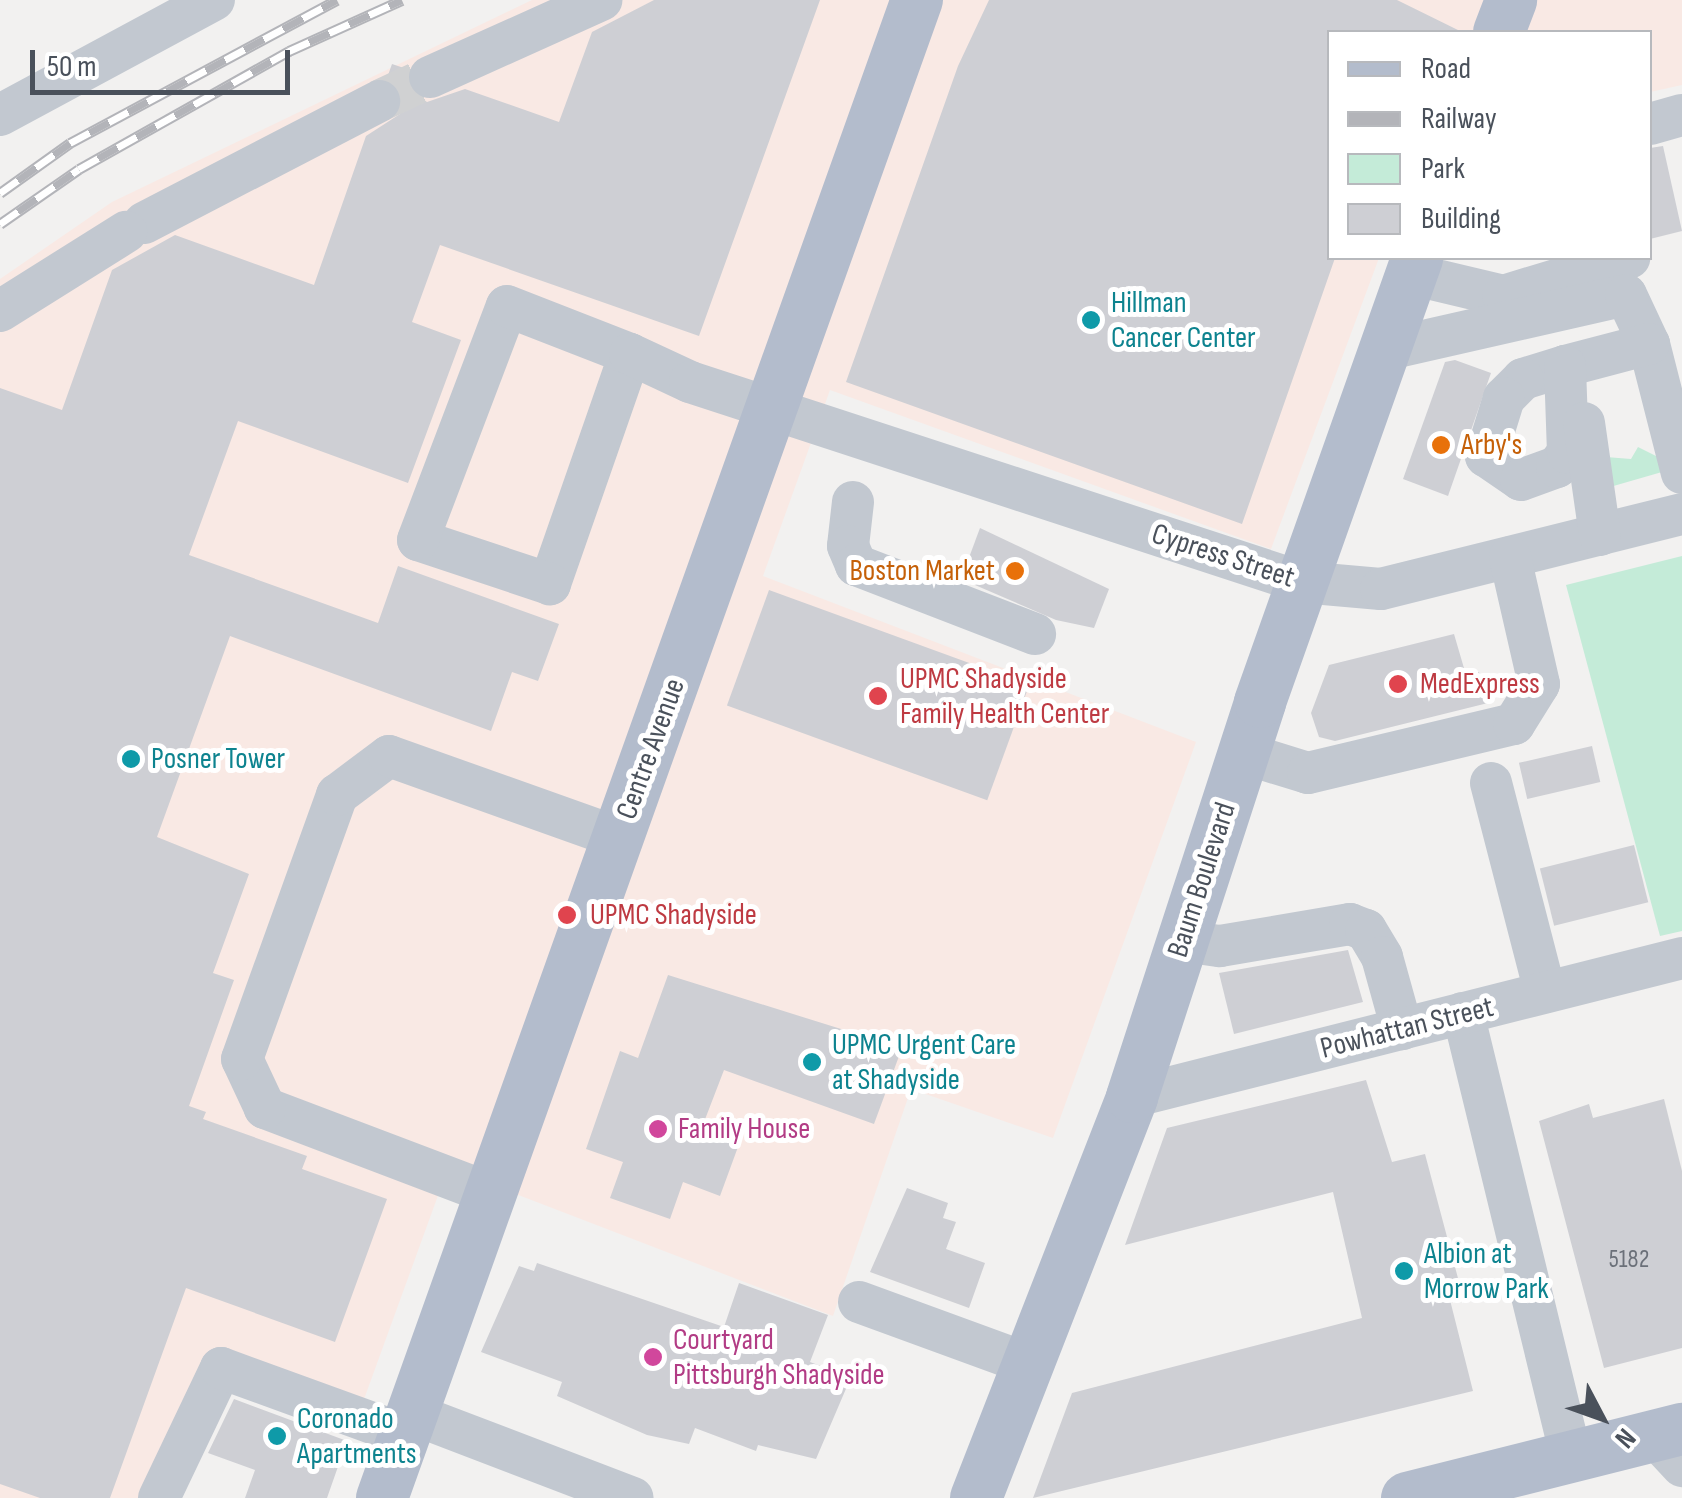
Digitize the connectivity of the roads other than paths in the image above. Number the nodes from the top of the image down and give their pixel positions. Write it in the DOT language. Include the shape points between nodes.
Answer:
graph roads {
  1 [pos="214,0"];
  2 [pos="601,0"];
  3 [pos="917,0"];
  4 [pos="1510,0"];
  5 [pos="1500,30"];
  6 [pos="430,77"];
  7 [pos="378,101"];
  8 [pos="0,115"];
  9 [pos="1682,115"];
  10 [pos="1652,123"];
  11 [pos="1622,260"];
  12 [pos="1414,266"];
  13 [pos="0,311"];
  14 [pos="1649,344"];
  15 [pos="1384,350"];
  16 [pos="630,354"];
  17 [pos="774,408"];
  18 [pos="1682,473"];
  19 [pos="853,502"];
  20 [pos="1682,514"];
  21 [pos="1600,534"];
  22 [pos="1510,556"];
  23 [pos="1300,582"];
  24 [pos="1036,634"];
  25 [pos="1244,753"];
  26 [pos="1492,783"];
  27 [pos="619,838"];
  28 [pos="1183,941"];
  29 [pos="1682,958"];
  30 [pos="1544,992"];
  31 [pos="1463,1014"];
  32 [pos="1402,1029"];
  33 [pos="1132,1097"];
  34 [pos="489,1194"];
  35 [pos="859,1302"];
  36 [pos="1028,1364"];
  37 [pos="409,1424"];
  38 [pos="1673,1444"];
  39 [pos="1572,1460"];
  40 [pos="159,1498"];
  41 [pos="382,1498"];
  42 [pos="633,1498"];
  43 [pos="976,1498"];
  44 [pos="1408,1498"];
  1 -- 8 [label="street"];
  2 -- 6 [label="street"];
  3 -- 17 [label="main road, Centre Avenue"];
  4 -- 5 [label="main road"];
  7 -- 13 [label="street" via="135,228"];
  9 -- 10 [label="street"];
  11 -- 12 [label="street" via="1503,296"];
  12 -- 15 [label="main road, Baum Boulevard"];
  14 -- 15 [label="street" via="1638,310 1614,294"];
  14 -- 18 [label="street"];
  14 -- 21 [label="street" via="1565,366 1587,438"];
  15 -- 23 [label="main road, Baum Boulevard"];
  16 -- 16 [label="street, Cypress Street" via="506,306 418,540 550,584"];
  16 -- 17 [label="street, Cypress Street"];
  17 -- 23 [label="street, Cypress Street"];
  17 -- 27 [label="main road, Centre Avenue"];
  19 -- 24 [label="street" via="848,546 856,565"];
  20 -- 21 [label="street, Cypress Street"];
  21 -- 22 [label="street, Cypress Street"];
  22 -- 23 [label="street, Cypress Street" via="1381,589"];
  22 -- 25 [label="street" via="1539,684 1514,724 1308,772"];
  23 -- 25 [label="main road, Baum Boulevard"];
  25 -- 28 [label="main road, Baum Boulevard"];
  26 -- 30 [label="street"];
  27 -- 34 [label="main road, Centre Avenue"];
  27 -- 34 [label="street" via="389,756 337,796 242,1059 264,1108"];
  28 -- 32 [label="street" via="1208,946 1350,924 1366,930"];
  28 -- 33 [label="main road, Baum Boulevard"];
  29 -- 30 [label="street, Powhattan Street"];
  30 -- 31 [label="street, Powhattan Street"];
  31 -- 32 [label="street, Powhattan Street"];
  31 -- 39 [label="street"];
  32 -- 33 [label="street, Powhattan Street"];
  33 -- 36 [label="main road, Baum Boulevard"];
  34 -- 37 [label="main road, Centre Avenue"];
  35 -- 36 [label="street"];
  36 -- 43 [label="main road, Baum Boulevard"];
  37 -- 40 [label="street" via="221,1368"];
  37 -- 41 [label="main road, Centre Avenue"];
  37 -- 42 [label="street"];
  38 -- 39 [label="main road"];
  39 -- 44 [label="main road"];
}
